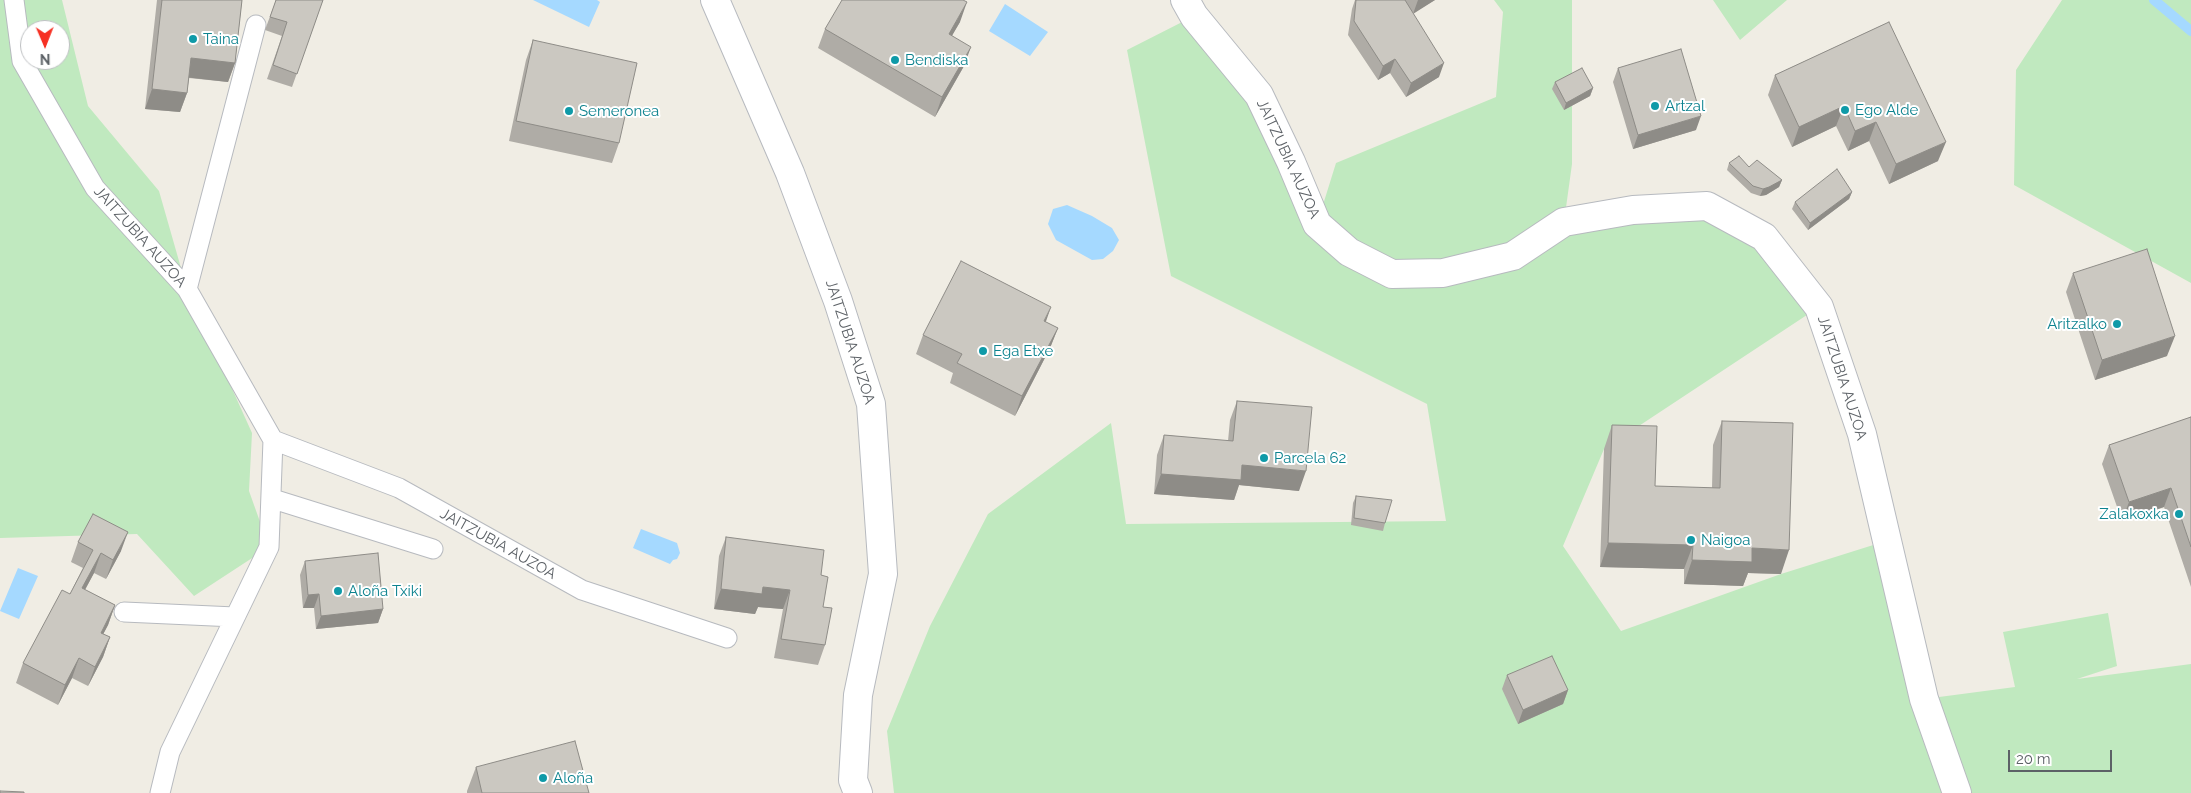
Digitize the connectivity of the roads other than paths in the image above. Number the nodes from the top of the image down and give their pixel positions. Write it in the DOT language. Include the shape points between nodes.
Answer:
graph roads {
  1 [pos="14,0"];
  2 [pos="715,0"];
  3 [pos="1185,0"];
  4 [pos="256,26"];
  5 [pos="187,289"];
  6 [pos="273,440"];
  7 [pos="273,499"];
  8 [pos="433,550"];
  9 [pos="124,612"];
  10 [pos="235,617"];
  11 [pos="727,638"];
  12 [pos="160,793"];
  13 [pos="858,793"];
  14 [pos="1957,793"];
  1 -- 5 [label="lane, JAITZUBIA AUZOA" via="22,61 95,188"];
  2 -- 13 [label="street, JAITZUBIA AUZOA" via="790,173 838,302 871,404 883,574 858,695 853,780"];
  3 -- 14 [label="street, JAITZUBIA AUZOA" via="1194,16 1259,95 1317,224 1349,252 1392,274 1444,273 1513,256 1564,222 1633,210 1707,206 1764,237 1819,307 1862,434 1924,700"];
  4 -- 5 [label="lane"];
  5 -- 6 [label="lane, JAITZUBIA AUZOA"];
  6 -- 7 [label="lane, JAITZUBIA AUZOA"];
  6 -- 11 [label="lane, JAITZUBIA AUZOA" via="398,488 582,590"];
  7 -- 8 [label="lane"];
  7 -- 10 [label="lane, JAITZUBIA AUZOA" via="269,547"];
  9 -- 10 [label="lane"];
  10 -- 12 [label="lane, JAITZUBIA AUZOA" via="170,752"];
}
